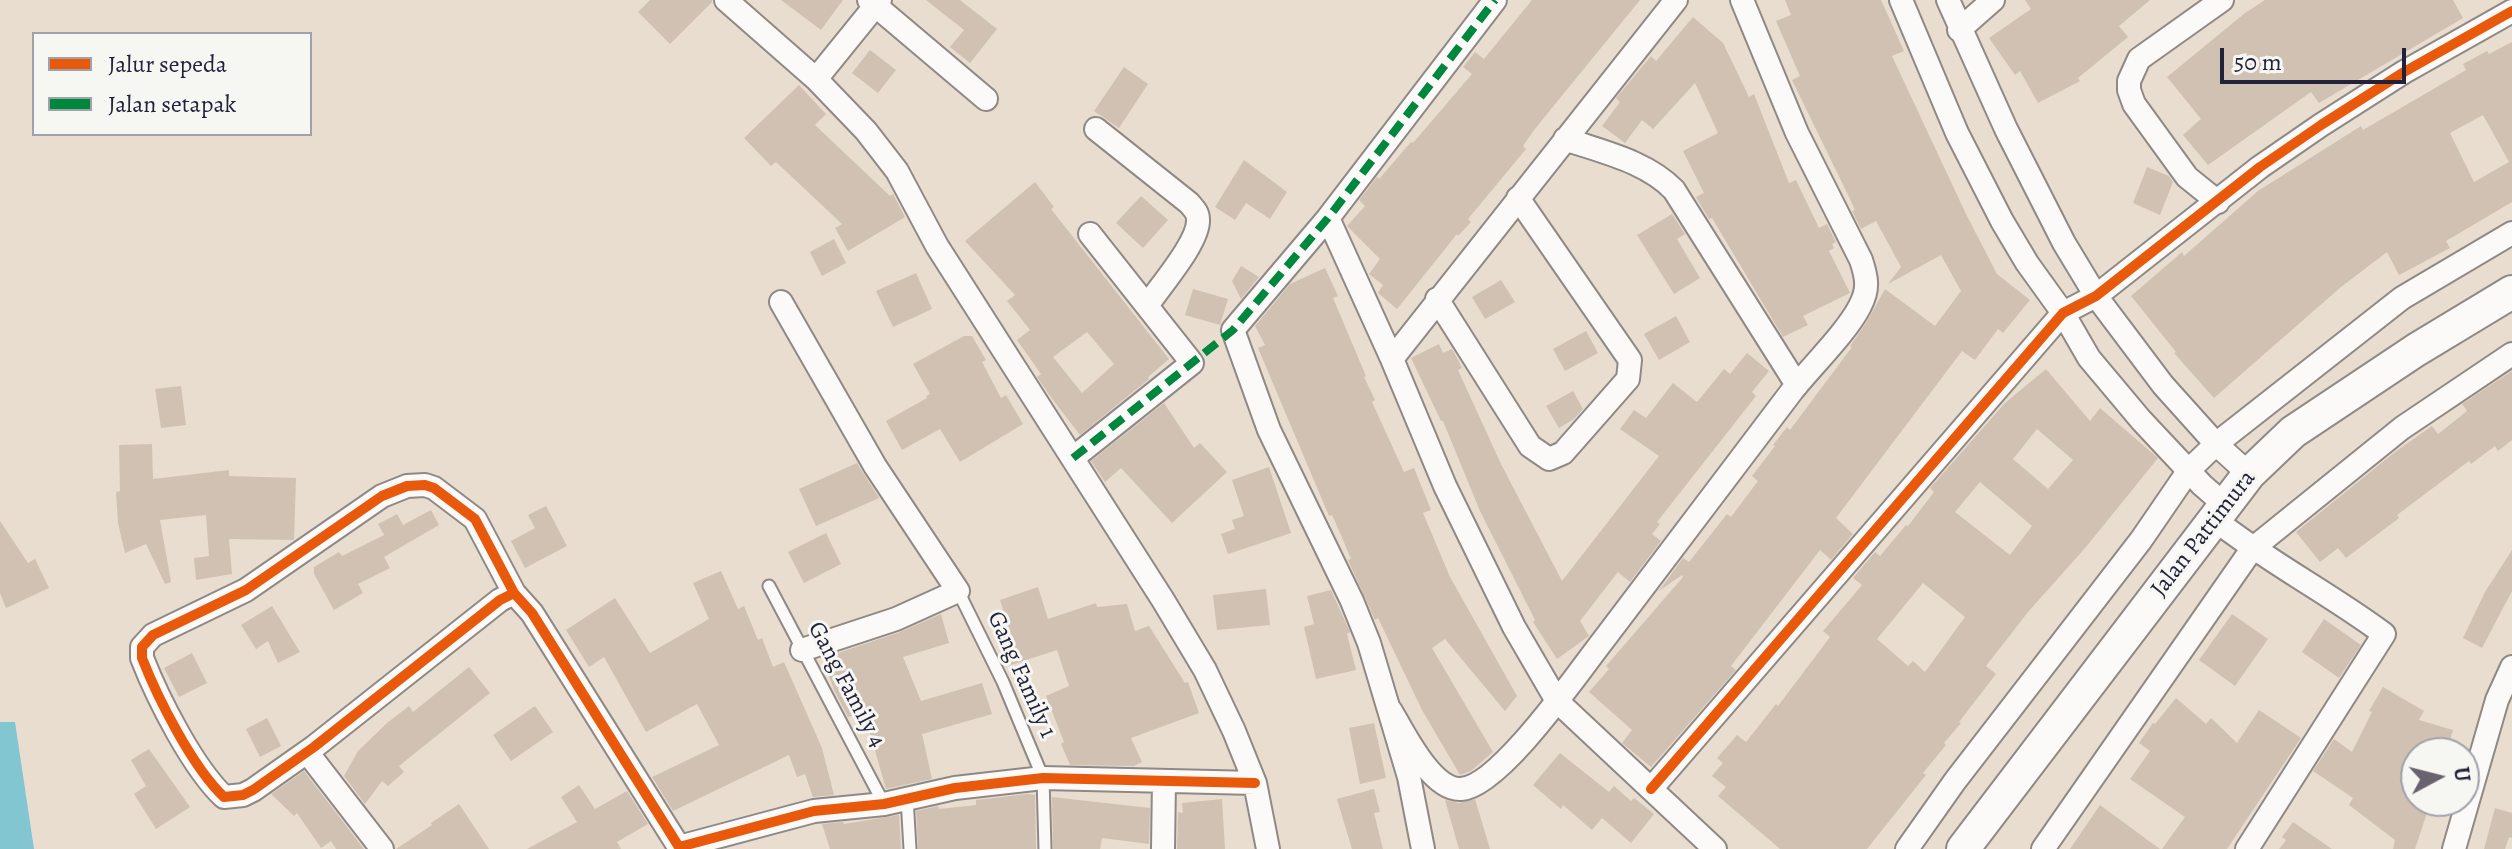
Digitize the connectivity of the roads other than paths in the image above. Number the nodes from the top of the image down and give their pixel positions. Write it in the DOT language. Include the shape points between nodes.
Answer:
graph roads {
  1 [pos="726,0"];
  2 [pos="1495,0"];
  3 [pos="1676,0"];
  4 [pos="1742,0"];
  5 [pos="1901,0"];
  6 [pos="1948,0"];
  7 [pos="1993,0"];
  8 [pos="2222,0"];
  9 [pos="875,2"];
  10 [pos="2512,11"];
  11 [pos="1959,30"];
  12 [pos="816,79"];
  13 [pos="986,99"];
  14 [pos="1096,129"];
  15 [pos="1565,139"];
  16 [pos="1518,198"];
  17 [pos="2218,202"];
  18 [pos="1328,218"];
  19 [pos="2512,233"];
  20 [pos="1090,234"];
  21 [pos="2512,292"];
  22 [pos="2096,296"];
  23 [pos="1437,299"];
  24 [pos="781,302"];
  25 [pos="1147,306"];
  26 [pos="2063,313"];
  27 [pos="2512,354"];
  28 [pos="1392,359"];
  29 [pos="1797,385"];
  30 [pos="2216,444"];
  31 [pos="1073,458"];
  32 [pos="2189,470"];
  33 [pos="2249,474"];
  34 [pos="2220,512"];
  35 [pos="2252,549"];
  36 [pos="769,586"];
  37 [pos="958,591"];
  38 [pos="514,593"];
  39 [pos="802,650"];
  40 [pos="2512,667"];
  41 [pos="1557,701"];
  42 [pos="1391,711"];
  43 [pos="307,752"];
  44 [pos="1043,778"];
  45 [pos="1164,781"];
  46 [pos="1255,783"];
  47 [pos="1651,789"];
  48 [pos="907,798"];
  49 [pos="884,804"];
  50 [pos="678,848"];
  51 [pos="382,849"];
  52 [pos="910,849"];
  53 [pos="1045,849"];
  54 [pos="1163,849"];
  55 [pos="1268,849"];
  56 [pos="1423,849"];
  57 [pos="1715,849"];
  58 [pos="1907,849"];
  59 [pos="1963,849"];
  60 [pos="2043,849"];
  61 [pos="2247,849"];
  62 [pos="2454,849"];
  1 -- 12 [label="street"];
  2 -- 18 [label="street"];
  3 -- 15 [label="street"];
  4 -- 29 [label="street" via="1797,133 1868,279 1858,310"];
  5 -- 26 [label="street" via="1995,208"];
  6 -- 11 [label="street"];
  7 -- 11 [label="street"];
  8 -- 17 [label="street" via="2139,59 2129,81 2134,104 2187,177"];
  9 -- 12 [label="street"];
  9 -- 13 [label="street"];
  10 -- 17 [label="street" via="2360,100"];
  11 -- 22 [label="street"];
  12 -- 31 [label="street" via="897,171 937,246"];
  14 -- 25 [label="street" via="1197,212 1199,223 1191,242"];
  15 -- 16 [label="street"];
  15 -- 29 [label="street" via="1663,178"];
  16 -- 23 [label="street"];
  16 -- 23 [label="street" via="1630,360 1628,379 1563,453 1549,459 1530,446"];
  17 -- 22 [label="street"];
  18 -- 28 [label="street"];
  18 -- 42 [label="street" via="1233,330 1269,430 1352,601"];
  19 -- 30 [label="street" via="2402,298"];
  20 -- 25 [label="street"];
  21 -- 33 [label="street, Jalan Pattimura" via="2293,432"];
  22 -- 26 [label="street"];
  22 -- 30 [label="street" via="2163,385"];
  23 -- 28 [label="street"];
  24 -- 37 [label="street" via="875,466"];
  25 -- 31 [label="street" via="1192,363"];
  26 -- 32 [label="street" via="2089,358"];
  26 -- 47 [label="street"];
  27 -- 35 [label="street" via="2402,428"];
  28 -- 41 [label="street" via="1469,538"];
  29 -- 41 [label="street"];
  30 -- 32 [label="street"];
  30 -- 33 [label="street"];
  31 -- 46 [label="street" via="1205,670"];
  32 -- 34 [label="street"];
  32 -- 58 [label="street"];
  33 -- 34 [label="street, Jalan Pattimura"];
  34 -- 35 [label="street"];
  34 -- 59 [label="street, Jalan Pattimura"];
  35 -- 60 [label="street"];
  35 -- 61 [label="street" via="2384,634"];
  36 -- 39 [label="lane, Gang Family 4"];
  37 -- 39 [label="street" via="896,619"];
  37 -- 44 [label="lane, Gang Family 1"];
  38 -- 43 [label="street"];
  38 -- 43 [label="street" via="475,519 434,488 417,485 382,496 246,590 153,635 142,647 149,675 182,739 224,797 253,790"];
  38 -- 50 [label="street" via="532,613"];
  39 -- 49 [label="lane, Gang Family 4"];
  40 -- 62 [label="street" via="2497,700"];
  41 -- 42 [label="street" via="1492,776 1466,789 1441,783"];
  41 -- 47 [label="street"];
  42 -- 56 [label="street"];
  43 -- 51 [label="street"];
  44 -- 45 [label="street"];
  44 -- 48 [label="street"];
  44 -- 53 [label="lane"];
  45 -- 46 [label="street"];
  45 -- 54 [label="street"];
  46 -- 55 [label="street"];
  47 -- 57 [label="street"];
  48 -- 49 [label="street"];
  48 -- 52 [label="lane"];
  49 -- 50 [label="street" via="814,811"];
}
